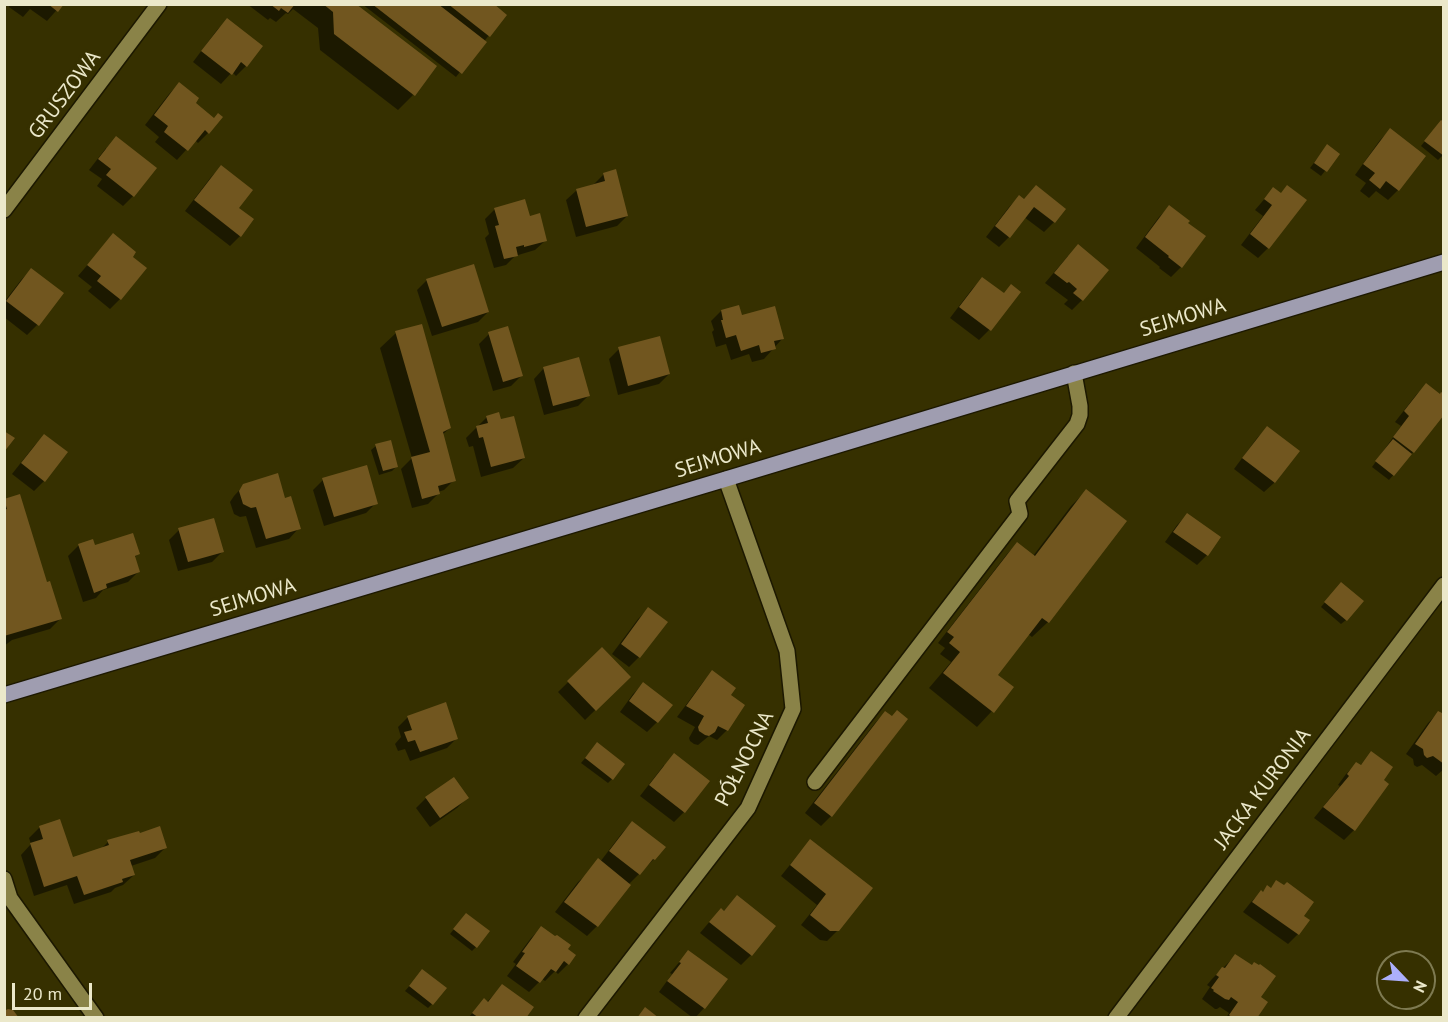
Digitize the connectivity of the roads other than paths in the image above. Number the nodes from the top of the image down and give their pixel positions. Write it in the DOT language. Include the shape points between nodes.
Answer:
graph roads {
  1 [pos="159,4"];
  2 [pos="4,210"];
  3 [pos="1443,262"];
  4 [pos="1074,373"];
  5 [pos="726,479"];
  6 [pos="1443,585"];
  7 [pos="4,694"];
  8 [pos="815,782"];
  9 [pos="4,879"];
  10 [pos="96,1017"];
  11 [pos="586,1017"];
  12 [pos="1116,1017"];
  1 -- 2 [label="street, GRUSZOWA"];
  3 -- 4 [label="main road, SEJMOWA"];
  4 -- 5 [label="main road, SEJMOWA"];
  4 -- 8 [label="street" via="1080,406 1077,424 1017,501 1020,514"];
  5 -- 7 [label="main road, SEJMOWA"];
  5 -- 11 [label="street, PÓŁNOCNA" via="787,651 793,709 748,808"];
  6 -- 12 [label="street, JACKA KURONIA"];
  9 -- 10 [label="street" via="10,898"];
}
